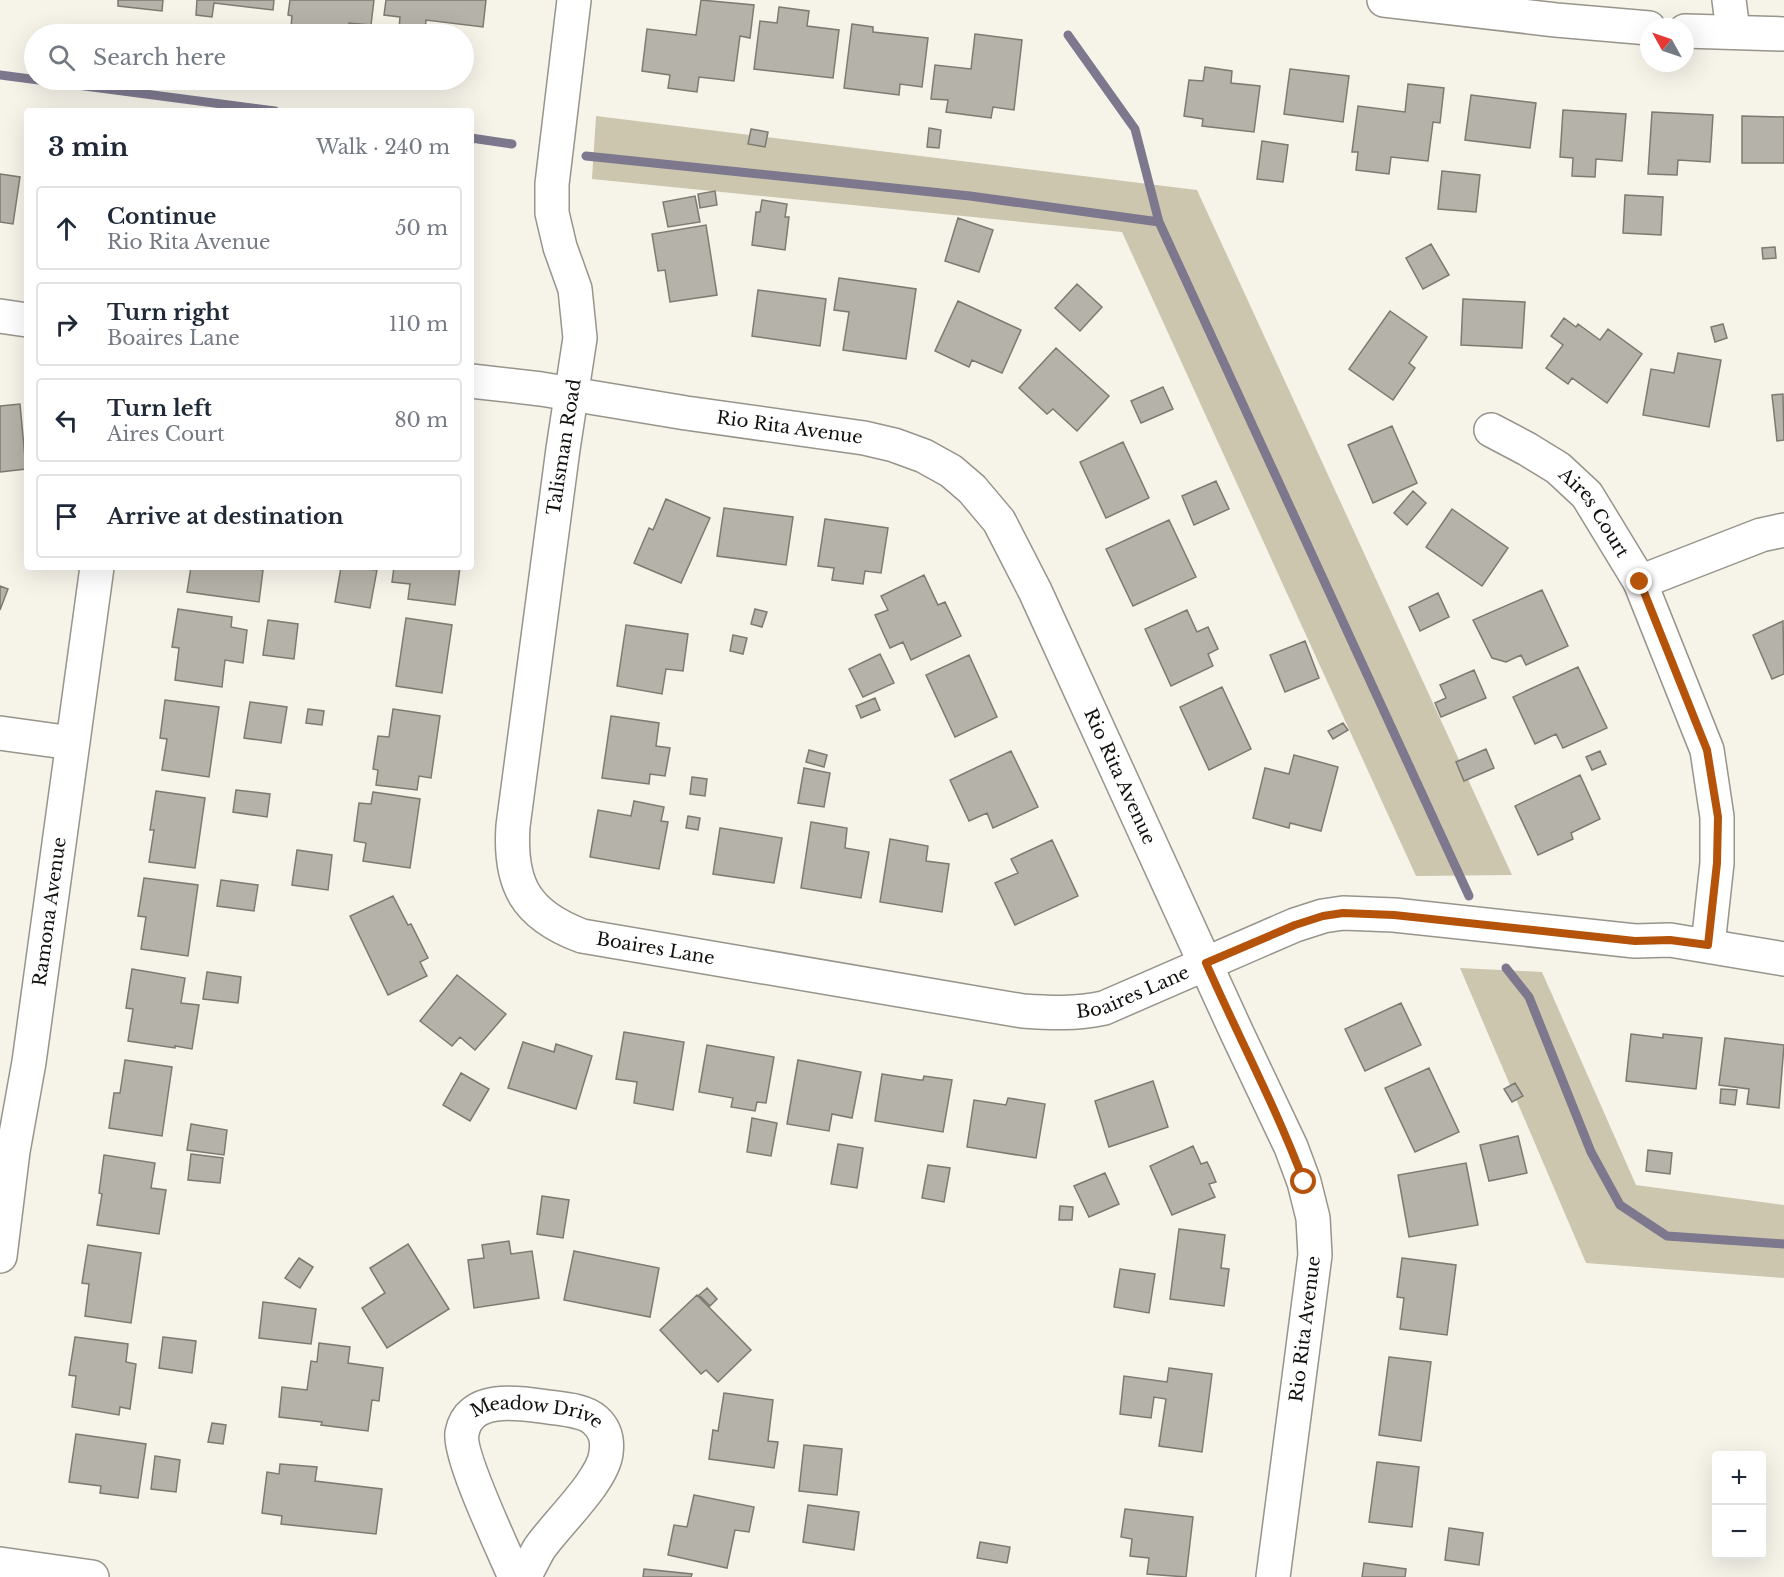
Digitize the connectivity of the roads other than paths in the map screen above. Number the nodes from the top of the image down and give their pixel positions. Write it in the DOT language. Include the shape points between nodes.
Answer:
graph roads {
  1 [pos="574,0"];
  2 [pos="1384,0"];
  3 [pos="1731,15"];
  4 [pos="1640,27"];
  5 [pos="1694,28"];
  6 [pos="1784,34"];
  7 [pos="0,316"];
  8 [pos="24,320"];
  9 [pos="474,381"];
  10 [pos="572,394"];
  11 [pos="1491,430"];
  12 [pos="1784,530"];
  13 [pos="97,570"];
  14 [pos="1640,582"];
  15 [pos="0,733"];
  16 [pos="72,743"];
  17 [pos="524,895"];
  18 [pos="1708,945"];
  19 [pos="1784,958"];
  20 [pos="1206,963"];
  21 [pos="6,1151"];
  22 [pos="0,1256"];
  23 [pos="0,1564"];
  24 [pos="92,1577"];
  25 [pos="515,1577"];
  26 [pos="524,1577"];
  27 [pos="1273,1577"];
  1 -- 10 [label="street, Talisman Road" via="552,184 552,213 575,290 580,338"];
  2 -- 4 [label="street"];
  3 -- 5 [label="street"];
  3 -- 6 [label="street"];
  7 -- 8 [label="street"];
  9 -- 10 [label="street, Rio Rita Avenue"];
  10 -- 17 [label="street, Talisman Road" via="513,826 511,853 515,877"];
  10 -- 20 [label="street, Rio Rita Avenue" via="894,444 951,471 972,489 999,521 1035,591"];
  11 -- 14 [label="street, Aires Court" via="1558,468 1587,495"];
  12 -- 14 [label="street"];
  13 -- 16 [label="street, Ramona Avenue"];
  14 -- 18 [label="street, Aires Court" via="1707,750 1718,817"];
  15 -- 16 [label="street"];
  16 -- 21 [label="street, Ramona Avenue" via="29,1062"];
  17 -- 20 [label="street, Boaires Lane" via="549,920 582,936 1033,1012 1075,1014 1104,1008"];
  18 -- 19 [label="street, Boaires Lane"];
  18 -- 20 [label="street, Boaires Lane" via="1343,913 1295,925"];
  20 -- 27 [label="street, Rio Rita Avenue" via="1291,1147 1313,1218 1315,1255"];
  21 -- 22 [label="street, Ramona Avenue"];
  23 -- 24 [label="street"];
  25 -- 26 [label="street, Meadow Drive" via="464,1456 462,1434 468,1417 483,1407 507,1402 572,1410 594,1418 606,1432 606,1454 597,1475 539,1549"];
}
